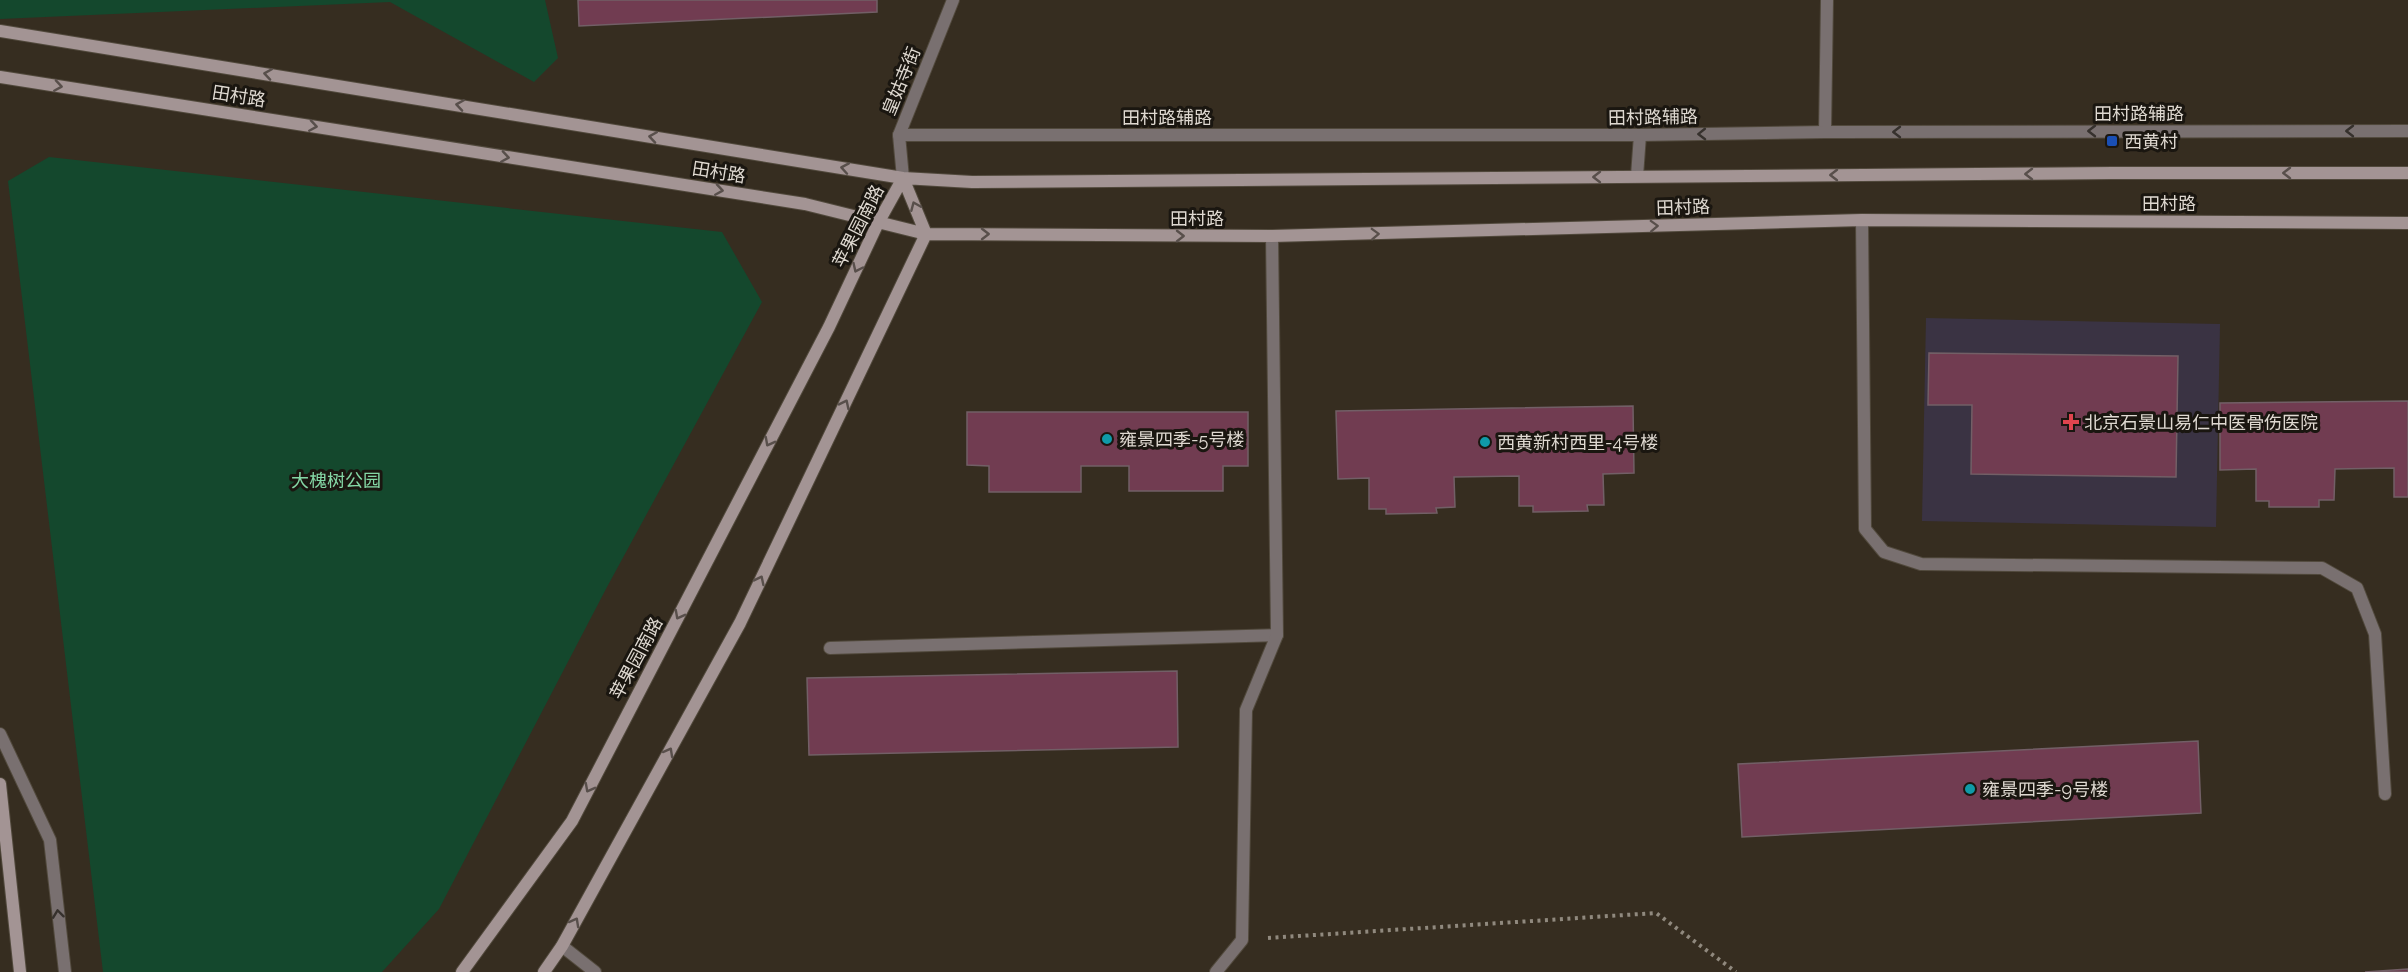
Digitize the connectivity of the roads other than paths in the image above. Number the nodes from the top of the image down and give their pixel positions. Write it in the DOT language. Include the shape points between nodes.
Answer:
graph roads {
  1 [pos="953,0"];
  2 [pos="1827,0"];
  3 [pos="0,31"];
  4 [pos="0,77"];
  5 [pos="2408,131"];
  6 [pos="1825,132"];
  7 [pos="899,135"];
  8 [pos="1640,135"];
  9 [pos="2408,173"];
  10 [pos="1637,176"];
  11 [pos="903,178"];
  12 [pos="1862,220"];
  13 [pos="878,223"];
  14 [pos="2408,223"];
  15 [pos="926,234"];
  16 [pos="1272,236"];
  17 [pos="1277,635"];
  18 [pos="830,648"];
  19 [pos="0,734"];
  20 [pos="0,784"];
  21 [pos="2385,794"];
  22 [pos="562,946"];
  23 [pos="20,972"];
  24 [pos="65,972"];
  25 [pos="462,972"];
  26 [pos="544,972"];
  27 [pos="595,972"];
  28 [pos="1216,972"];
  1 -- 7 [label="street, 皇姑寺街"];
  2 -- 6 [label="street"];
  11 -- 3 [label="main road, 田村路, one-way"];
  4 -- 13 [label="main road, 田村路, one-way" via="804,204"];
  5 -- 6 [label="street, 田村路辅路, one-way"];
  6 -- 8 [label="street, 田村路辅路, one-way"];
  7 -- 8 [label="street, 田村路辅路"];
  7 -- 11 [label="street, 皇姑寺街"];
  8 -- 10 [label="street"];
  9 -- 10 [label="main road, 田村路, one-way"];
  10 -- 11 [label="main road, 田村路, one-way" via="972,182"];
  11 -- 13 [label="main road, 苹果园南路"];
  15 -- 11 [label="main road, 苹果园南路, one-way"];
  12 -- 14 [label="main road, 田村路"];
  16 -- 12 [label="main road, 田村路, one-way"];
  12 -- 21 [label="street" via="1865,529 1884,552 1922,564 2322,568 2357,588 2375,634"];
  13 -- 15 [label="main road, 田村路"];
  13 -- 25 [label="main road, 苹果园南路, one-way" via="829,327 572,821"];
  15 -- 16 [label="main road, 田村路, one-way"];
  22 -- 15 [label="main road, one-way" via="740,623"];
  16 -- 17 [label="street"];
  17 -- 18 [label="street"];
  17 -- 28 [label="street" via="1246,710 1242,940"];
  24 -- 19 [label="street, one-way" via="50,840"];
  20 -- 23 [label="main road"];
  22 -- 26 [label="main road"];
  22 -- 27 [label="street"];
}
